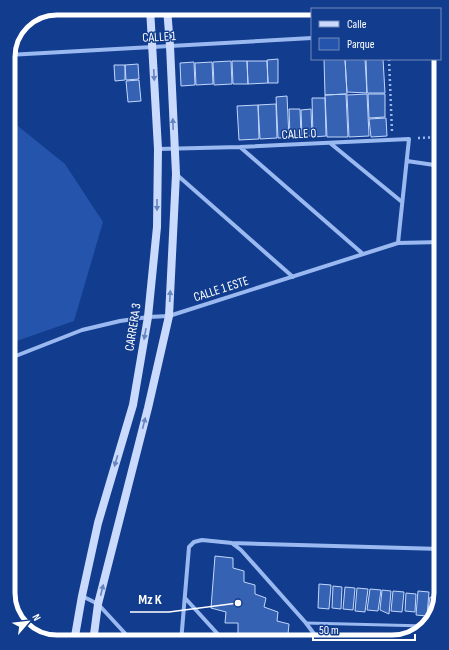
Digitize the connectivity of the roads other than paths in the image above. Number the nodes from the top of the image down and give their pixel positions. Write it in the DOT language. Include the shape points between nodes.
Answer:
graph roads {
  1 [pos="151,15"];
  2 [pos="168,15"];
  3 [pos="311,38"];
  4 [pos="170,46"];
  5 [pos="153,47"];
  6 [pos="15,55"];
  7 [pos="329,142"];
  8 [pos="240,147"];
  9 [pos="174,148"];
  10 [pos="158,149"];
  11 [pos="407,161"];
  12 [pos="434,165"];
  13 [pos="176,174"];
  14 [pos="402,202"];
  15 [pos="434,242"];
  16 [pos="398,243"];
  17 [pos="363,254"];
  18 [pos="293,276"];
  19 [pos="169,316"];
  20 [pos="148,317"];
  21 [pos="15,356"];
  22 [pos="232,543"];
  23 [pos="434,549"];
  24 [pos="82,596"];
  25 [pos="185,598"];
  26 [pos="98,604"];
  27 [pos="306,623"];
  28 [pos="418,626"];
  29 [pos="75,635"];
  30 [pos="94,635"];
  31 [pos="127,635"];
  32 [pos="182,635"];
  33 [pos="219,635"];
  34 [pos="315,635"];
  1 -- 5 [label="street, CARRERA 3"];
  2 -- 4 [label="street"];
  3 -- 4 [label="street, CALLE 1"];
  4 -- 5 [label="street, CALLE 1"];
  9 -- 4 [label="street, one-way"];
  5 -- 6 [label="street, CALLE 1"];
  5 -- 10 [label="street, CARRERA 3, one-way"];
  7 -- 8 [label="street, CALLE 0"];
  7 -- 11 [label="street, CALLE 0" via="409,139"];
  7 -- 14 [label="street"];
  8 -- 9 [label="street, CALLE 0"];
  8 -- 17 [label="street"];
  9 -- 10 [label="street, CALLE 0"];
  9 -- 13 [label="street"];
  10 -- 20 [label="street, CARRERA 3, one-way" via="157,227"];
  11 -- 12 [label="street"];
  11 -- 14 [label="street"];
  13 -- 18 [label="street"];
  19 -- 13 [label="street, one-way"];
  14 -- 16 [label="street"];
  15 -- 16 [label="street, CALLE 1 ESTE"];
  16 -- 17 [label="street, CALLE 1 ESTE"];
  17 -- 18 [label="street, CALLE 1 ESTE"];
  18 -- 19 [label="street, CALLE 1 ESTE"];
  19 -- 20 [label="street, CALLE 1 ESTE"];
  26 -- 19 [label="street, one-way"];
  20 -- 21 [label="street, CALLE 1 ESTE" via="82,330"];
  20 -- 24 [label="street, CARRERA 3, one-way" via="132,405 98,523"];
  22 -- 23 [label="street"];
  22 -- 25 [label="street" via="202,540 194,542 189,547"];
  22 -- 27 [label="street" via="242,550"];
  24 -- 26 [label="street"];
  24 -- 29 [label="street, CARRERA 3"];
  25 -- 32 [label="street"];
  25 -- 33 [label="street"];
  26 -- 30 [label="street"];
  26 -- 31 [label="street"];
  27 -- 28 [label="lane"];
  27 -- 34 [label="street"];
}
